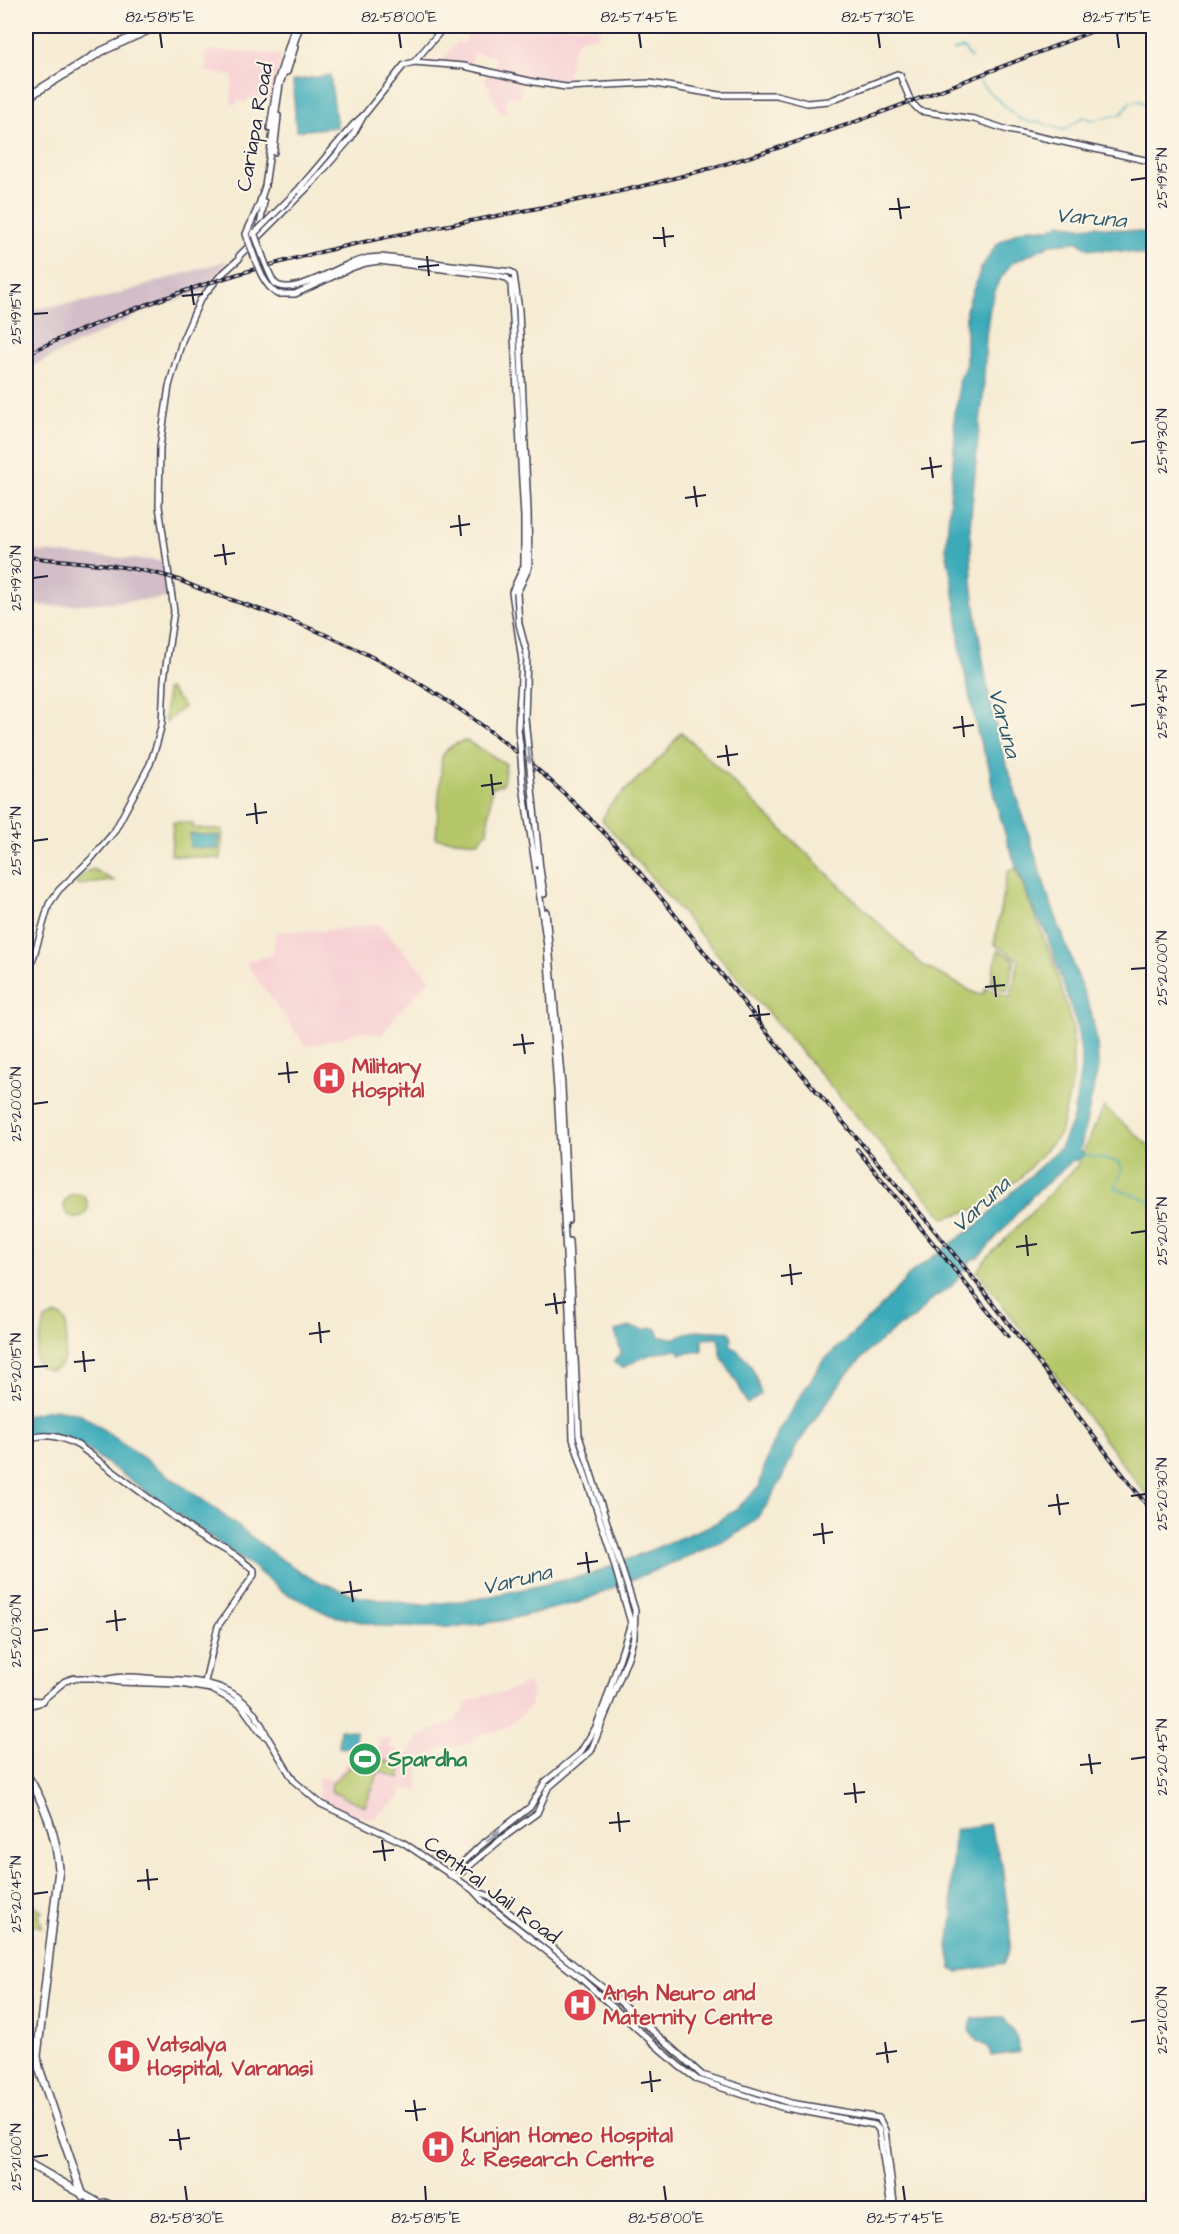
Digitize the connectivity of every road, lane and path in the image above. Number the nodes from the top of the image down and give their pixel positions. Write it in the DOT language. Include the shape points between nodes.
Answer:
graph roads {
  1 [pos="149,26"];
  2 [pos="157,26"];
  3 [pos="295,26"];
  4 [pos="302,26"];
  5 [pos="445,26"];
  6 [pos="414,62"];
  7 [pos="27,97"];
  8 [pos="364,116"];
  9 [pos="1154,162"];
  10 [pos="259,208"];
  11 [pos="246,234"];
  12 [pos="257,236"];
  13 [pos="350,266"];
  14 [pos="515,593"];
  15 [pos="549,946"];
  16 [pos="26,983"];
  17 [pos="26,1440"];
  18 [pos="204,1684"];
  19 [pos="26,1700"];
  20 [pos="42,1701"];
  21 [pos="26,1706"];
  22 [pos="26,1774"];
  23 [pos="452,1876"];
  24 [pos="26,2162"];
  25 [pos="80,2193"];
  26 [pos="106,2208"];
  27 [pos="117,2208"];
  28 [pos="892,2208"];
  1 -- 7 [label="main road" via="79,59"];
  2 -- 7 [label="main road" via="102,51"];
  3 -- 11 [label="street, Cariapa Road" via="274,96 266,170"];
  4 -- 10 [label="street" via="283,72"];
  4 -- 12 [label="street" via="283,84 272,167"];
  5 -- 6 [label="street"];
  6 -- 8 [label="street" via="404,65"];
  6 -- 9 [label="street" via="464,66 566,87 650,83 719,94 776,95 807,103 829,101 897,74 920,111 974,119"];
  8 -- 12 [label="street, bridge"];
  8 -- 12 [label="street" via="329,164"];
  10 -- 11 [label="street"];
  10 -- 12 [label="street"];
  11 -- 13 [label="street, bridge" via="265,283 277,294 295,294"];
  12 -- 13 [label="street, bridge" via="272,279 279,286 299,285"];
  12 -- 16 [label="street" via="200,300 191,316 169,386 160,447 159,506 174,611 162,723 150,764 114,832 49,904"];
  13 -- 14 [label="street" via="379,261 498,276 510,281 524,517 524,566"];
  14 -- 15 [label="street, one-way, bridge" via="526,654 525,718"];
  14 -- 15 [label="street, bridge" via="522,661 518,729 523,786"];
  15 -- 23 [label="street" via="573,1439 612,1545 632,1611 634,1637 591,1750 548,1788 537,1813"];
  17 -- 18 [label="street" via="57,1436 79,1446 185,1526 254,1570 218,1626"];
  18 -- 20 [label="street, Central Jail Road" via="125,1677 70,1679"];
  18 -- 23 [label="street, Central Jail Road" via="226,1689 245,1702 294,1781 325,1806 404,1844"];
  19 -- 20 [label="street"];
  20 -- 21 [label="street"];
  22 -- 25 [label="main road" via="50,1821 59,1869 38,2062"];
  23 -- 28 [label="street, Central Jail Road" via="578,1976 698,2080 781,2107 875,2125"];
  24 -- 25 [label="main road"];
  25 -- 26 [label="main road"];
  25 -- 27 [label="main road"];
}
